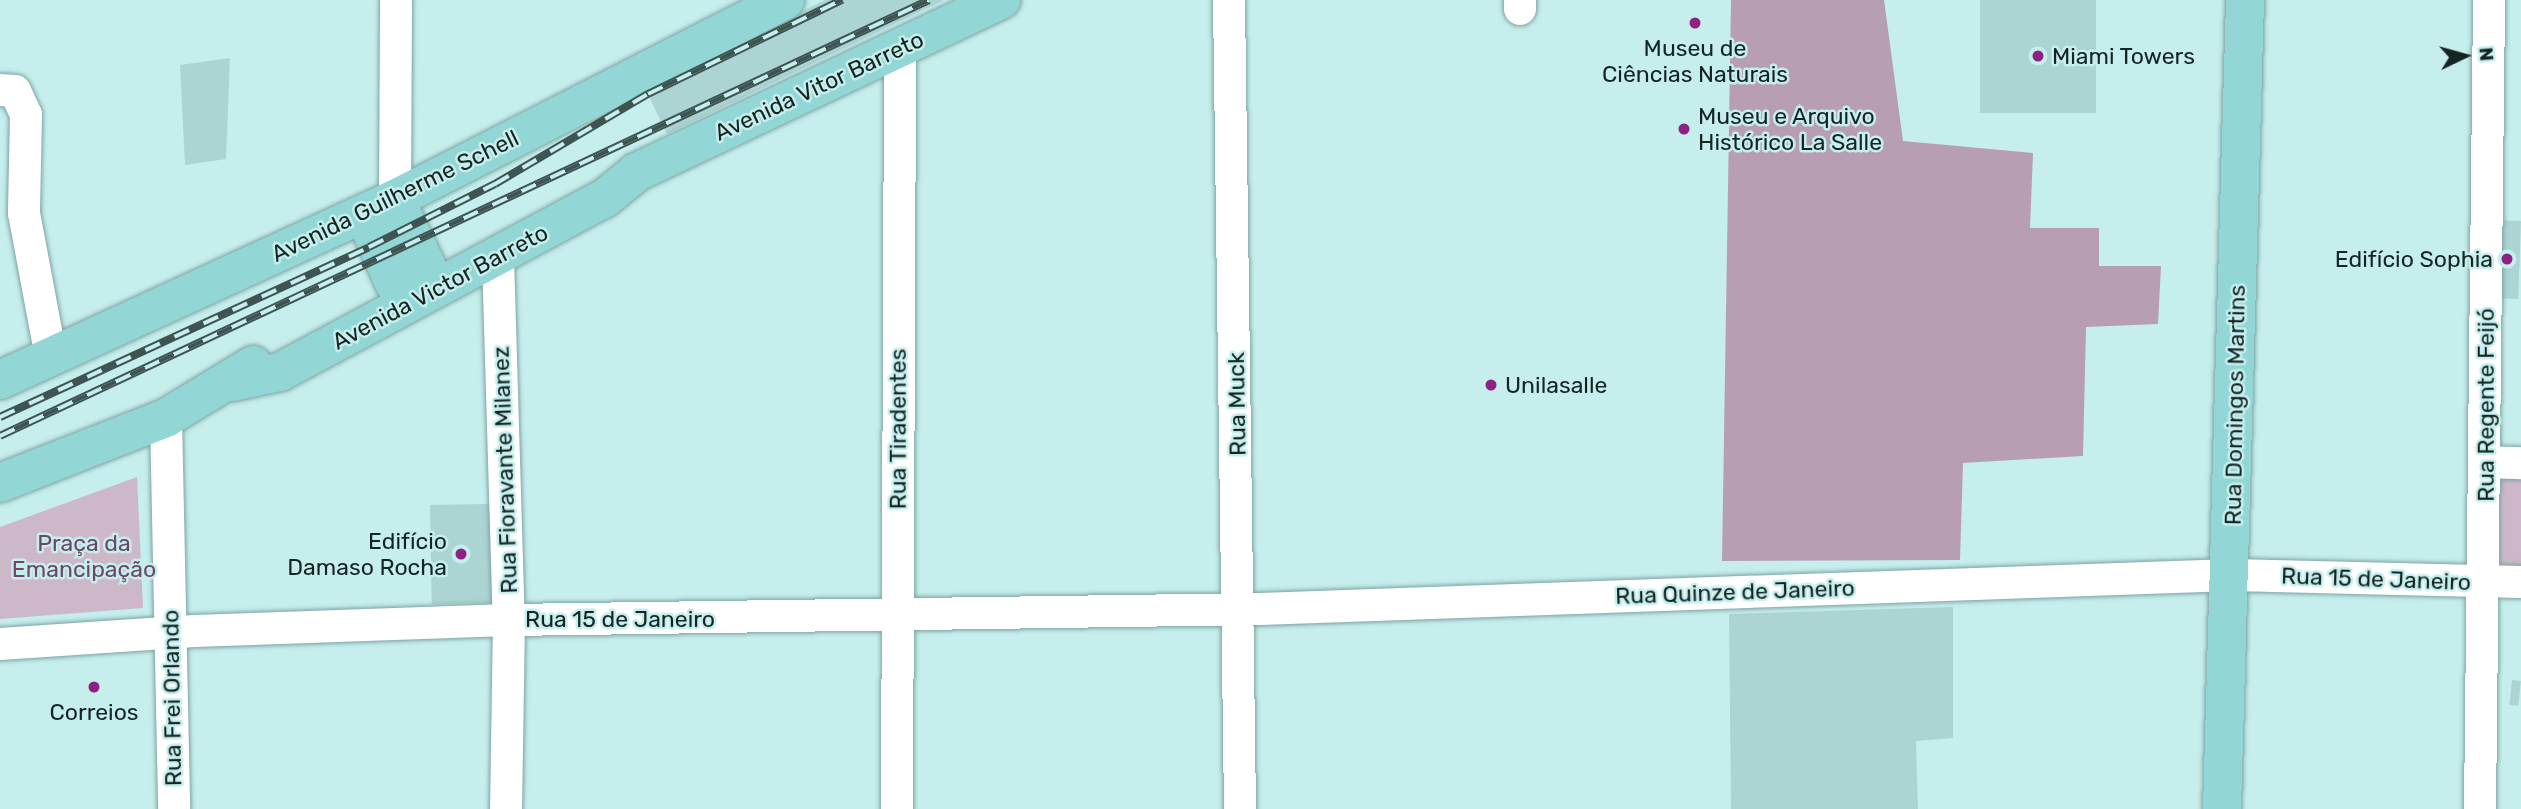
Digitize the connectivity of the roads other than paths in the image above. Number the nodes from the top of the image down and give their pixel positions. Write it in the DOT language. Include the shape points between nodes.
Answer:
graph roads {
  1 [pos="397,0"];
  2 [pos="785,0"];
  3 [pos="1001,0"];
  4 [pos="1229,0"];
  5 [pos="2245,0"];
  6 [pos="2489,0"];
  7 [pos="901,48"];
  8 [pos="0,90"];
  9 [pos="638,172"];
  10 [pos="379,207"];
  11 [pos="498,258"];
  12 [pos="410,275"];
  13 [pos="51,357"];
  14 [pos="0,380"];
  15 [pos="233,382"];
  16 [pos="166,418"];
  17 [pos="2485,463"];
  18 [pos="2521,463"];
  19 [pos="0,482"];
  20 [pos="2231,575"];
  21 [pos="2484,582"];
  22 [pos="2521,582"];
  23 [pos="1240,608"];
  24 [pos="898,614"];
  25 [pos="509,620"];
  26 [pos="172,633"];
  27 [pos="0,644"];
  28 [pos="174,809"];
  29 [pos="506,809"];
  30 [pos="897,809"];
  31 [pos="1240,809"];
  32 [pos="2222,809"];
  33 [pos="2480,809"];
  1 -- 10 [label="street"];
  2 -- 10 [label="main road, Avenida Guilherme Schell"];
  3 -- 7 [label="main road, Avenida Vitor Barreto"];
  4 -- 23 [label="street, Rua Muck"];
  5 -- 20 [label="main road, Rua Domingos Martins"];
  6 -- 17 [label="street, Rua Regente Feijó"];
  7 -- 9 [label="main road, Avenida Vitor Barreto"];
  7 -- 24 [label="street, Rua Tiradentes"];
  8 -- 13 [label="street" via="15,91 26,115 24,213"];
  9 -- 11 [label="main road, Avenida Victor Barreto" via="605,198"];
  9 -- 12 [label="main road" via="596,180"];
  10 -- 12 [label="main road"];
  10 -- 13 [label="main road, Avenida Guilherme Schell"];
  11 -- 15 [label="main road, Avenida Victor Barreto" via="280,372"];
  11 -- 25 [label="street, Rua Fioravante Milanez"];
  12 -- 15 [label="main road" via="270,351"];
  13 -- 14 [label="main road, Avenida Guilherme Schell"];
  15 -- 16 [label="main road"];
  16 -- 19 [label="main road"];
  16 -- 26 [label="street, Rua Frei Orlando"];
  17 -- 18 [label="street"];
  17 -- 21 [label="street, Rua Regente Feijó"];
  20 -- 21 [label="street, Rua 15 de Janeiro"];
  20 -- 23 [label="street, Rua Quinze de Janeiro"];
  20 -- 32 [label="main road, Rua Domingos Martins"];
  21 -- 22 [label="street, Rua 15 de Janeiro"];
  21 -- 33 [label="street, Rua Regente Feijó"];
  23 -- 24 [label="street, Rua 15 de Janeiro"];
  23 -- 31 [label="street, Rua Muck"];
  24 -- 25 [label="street, Rua 15 de Janeiro"];
  24 -- 30 [label="street, Rua Tiradentes"];
  25 -- 26 [label="street, Rua 15 de Janeiro"];
  25 -- 29 [label="street, Rua Fioravante Milanez"];
  26 -- 27 [label="street, Rua 15 de Janeiro"];
  26 -- 28 [label="street, Rua Frei Orlando"];
}
